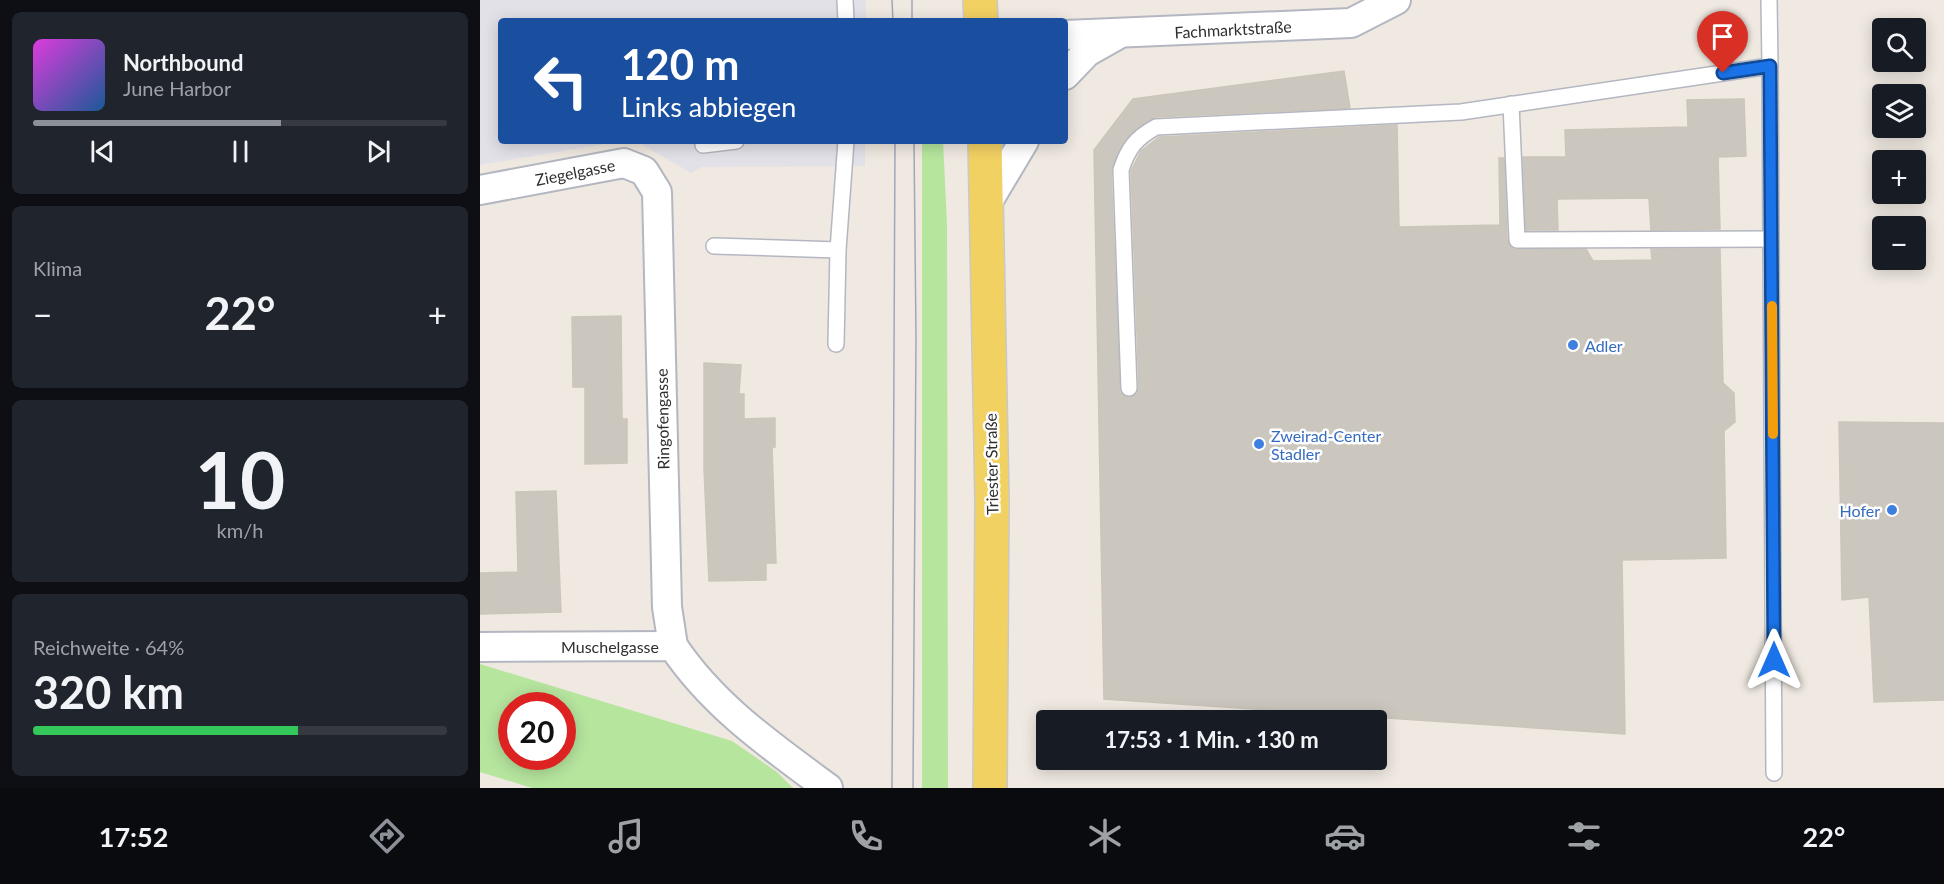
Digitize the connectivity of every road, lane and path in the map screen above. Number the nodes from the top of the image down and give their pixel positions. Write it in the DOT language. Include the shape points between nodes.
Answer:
graph roads {
  1 [pos="845,0"];
  2 [pos="980,0"];
  3 [pos="1396,0"];
  4 [pos="1769,0"];
  5 [pos="846,18"];
  6 [pos="981,18"];
  7 [pos="1118,34"];
  8 [pos="1068,35"];
  9 [pos="1770,66"];
  10 [pos="1068,72"];
  11 [pos="1511,104"];
  12 [pos="711,144"];
  13 [pos="846,144"];
  14 [pos="985,144"];
  15 [pos="1022,144"];
  16 [pos="703,145"];
  17 [pos="480,190"];
  18 [pos="657,192"];
  19 [pos="987,202"];
  20 [pos="1771,239"];
  21 [pos="714,246"];
  22 [pos="838,250"];
  23 [pos="836,344"];
  24 [pos="1129,388"];
  25 [pos="480,646"];
  26 [pos="673,646"];
  27 [pos="1774,773"];
  28 [pos="828,788"];
  29 [pos="990,788"];
  1 -- 5 [label="lane"];
  2 -- 6 [label="main road"];
  3 -- 7 [label="street, Fachmarktstraße" via="1351,23"];
  4 -- 9 [label="lane"];
  7 -- 8 [label="street, Fachmarktstraße"];
  7 -- 10 [label="street" via="1087,52"];
  9 -- 11 [label="lane"];
  9 -- 20 [label="lane"];
  11 -- 20 [label="lane" via="1517,240"];
  11 -- 24 [label="lane" via="1461,112 1156,127 1140,135 1127,151 1122,170"];
  12 -- 16 [label="lane"];
  13 -- 22 [label="lane"];
  14 -- 19 [label="main road, Triester Straße"];
  15 -- 19 [label="street"];
  17 -- 18 [label="street, Ziegelgasse" via="624,163 644,171"];
  18 -- 26 [label="street, Ringofengasse" via="666,607"];
  19 -- 29 [label="main road, Triester Straße" via="992,501"];
  20 -- 27 [label="lane"];
  21 -- 22 [label="lane"];
  22 -- 23 [label="lane"];
  25 -- 26 [label="street, Muschelgasse"];
  26 -- 28 [label="street, Muschelgasse" via="692,674 740,722"];
}
